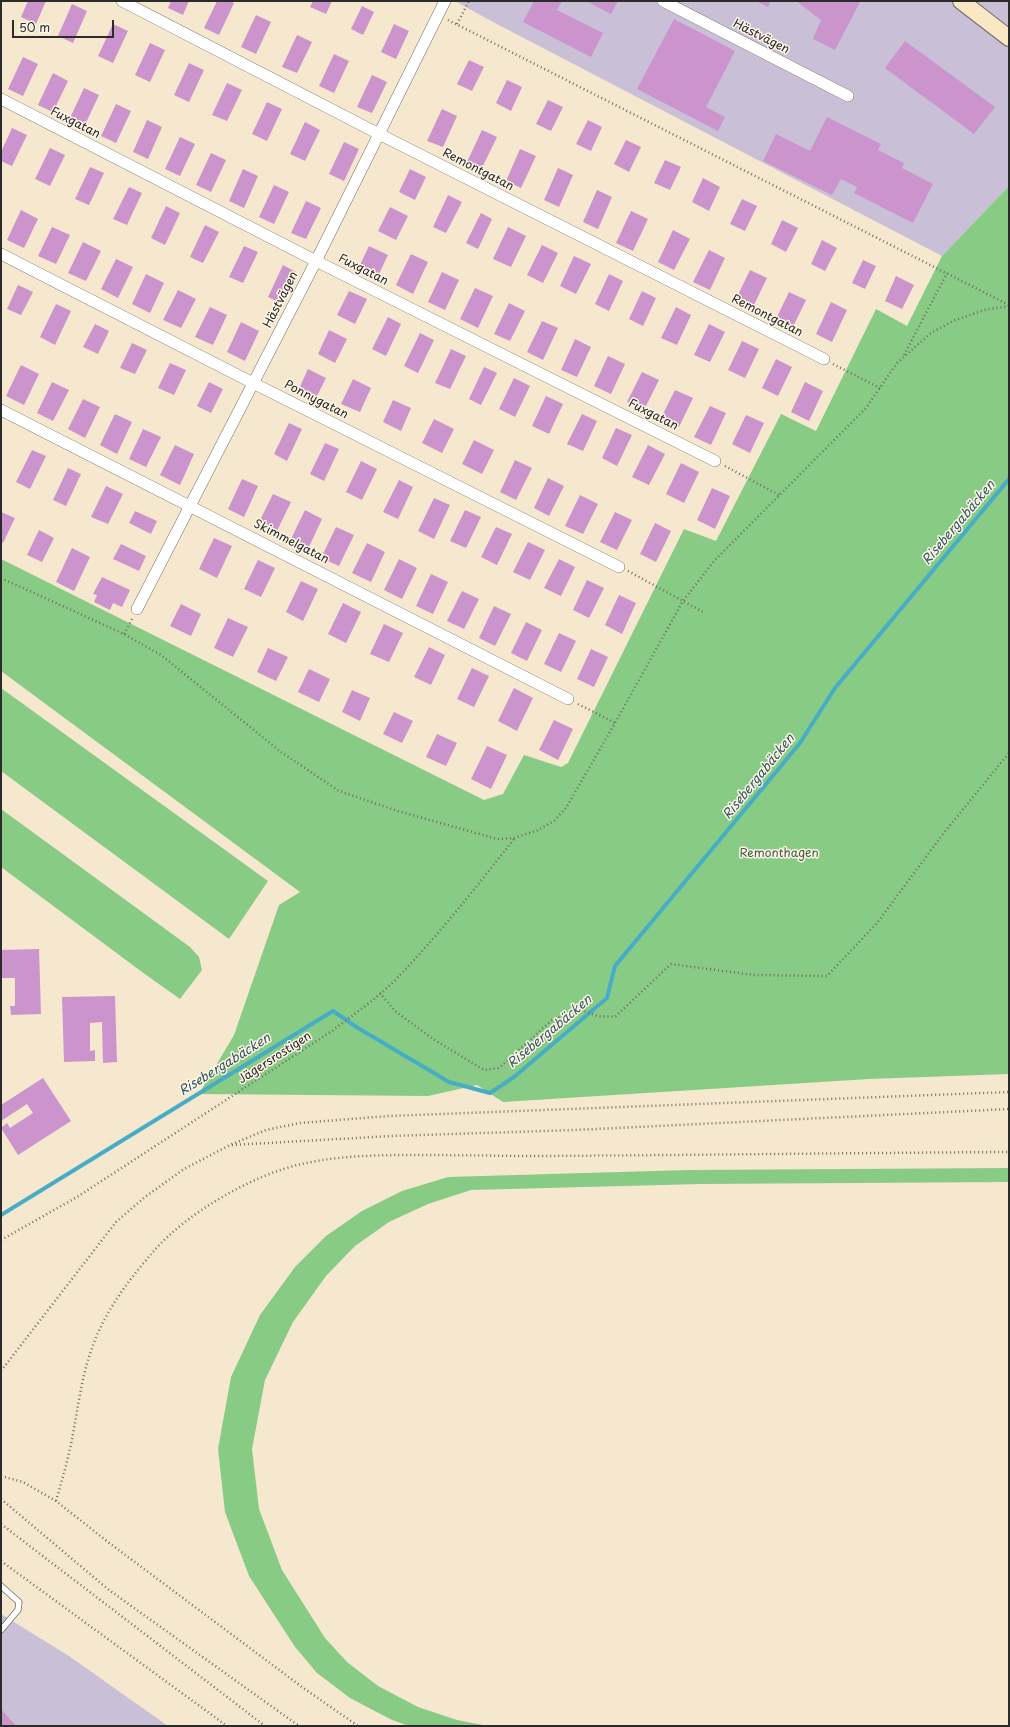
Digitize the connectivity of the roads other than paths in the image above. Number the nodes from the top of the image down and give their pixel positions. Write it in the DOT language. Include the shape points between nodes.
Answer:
graph roads {
  1 [pos="122,1"];
  2 [pos="445,1"];
  3 [pos="663,1"];
  4 [pos="961,1"];
  5 [pos="1009,38"];
  6 [pos="848,96"];
  7 [pos="1,99"];
  8 [pos="379,134"];
  9 [pos="1,254"];
  10 [pos="316,261"];
  11 [pos="824,359"];
  12 [pos="253,383"];
  13 [pos="1,410"];
  14 [pos="715,461"];
  15 [pos="189,505"];
  16 [pos="619,567"];
  17 [pos="137,609"];
  18 [pos="568,699"];
  19 [pos="1,1586"];
  20 [pos="1,1630"];
  1 -- 8 [label="street, Remontgatan"];
  2 -- 8 [label="street, Hästvägen"];
  3 -- 6 [label="street, Hästvägen"];
  4 -- 5 [label="street"];
  7 -- 10 [label="street, Fuxgatan"];
  8 -- 10 [label="street, Hästvägen"];
  8 -- 11 [label="street, Remontgatan"];
  9 -- 12 [label="street, Ponnygatan"];
  10 -- 12 [label="street, Hästvägen"];
  10 -- 14 [label="street, Fuxgatan"];
  12 -- 15 [label="street, Hästvägen"];
  12 -- 16 [label="street, Ponnygatan"];
  13 -- 15 [label="street, Skimmelgatan"];
  15 -- 17 [label="street, Hästvägen"];
  15 -- 18 [label="street, Skimmelgatan"];
  19 -- 20 [label="lane" via="19,1602 18,1610"];
}
